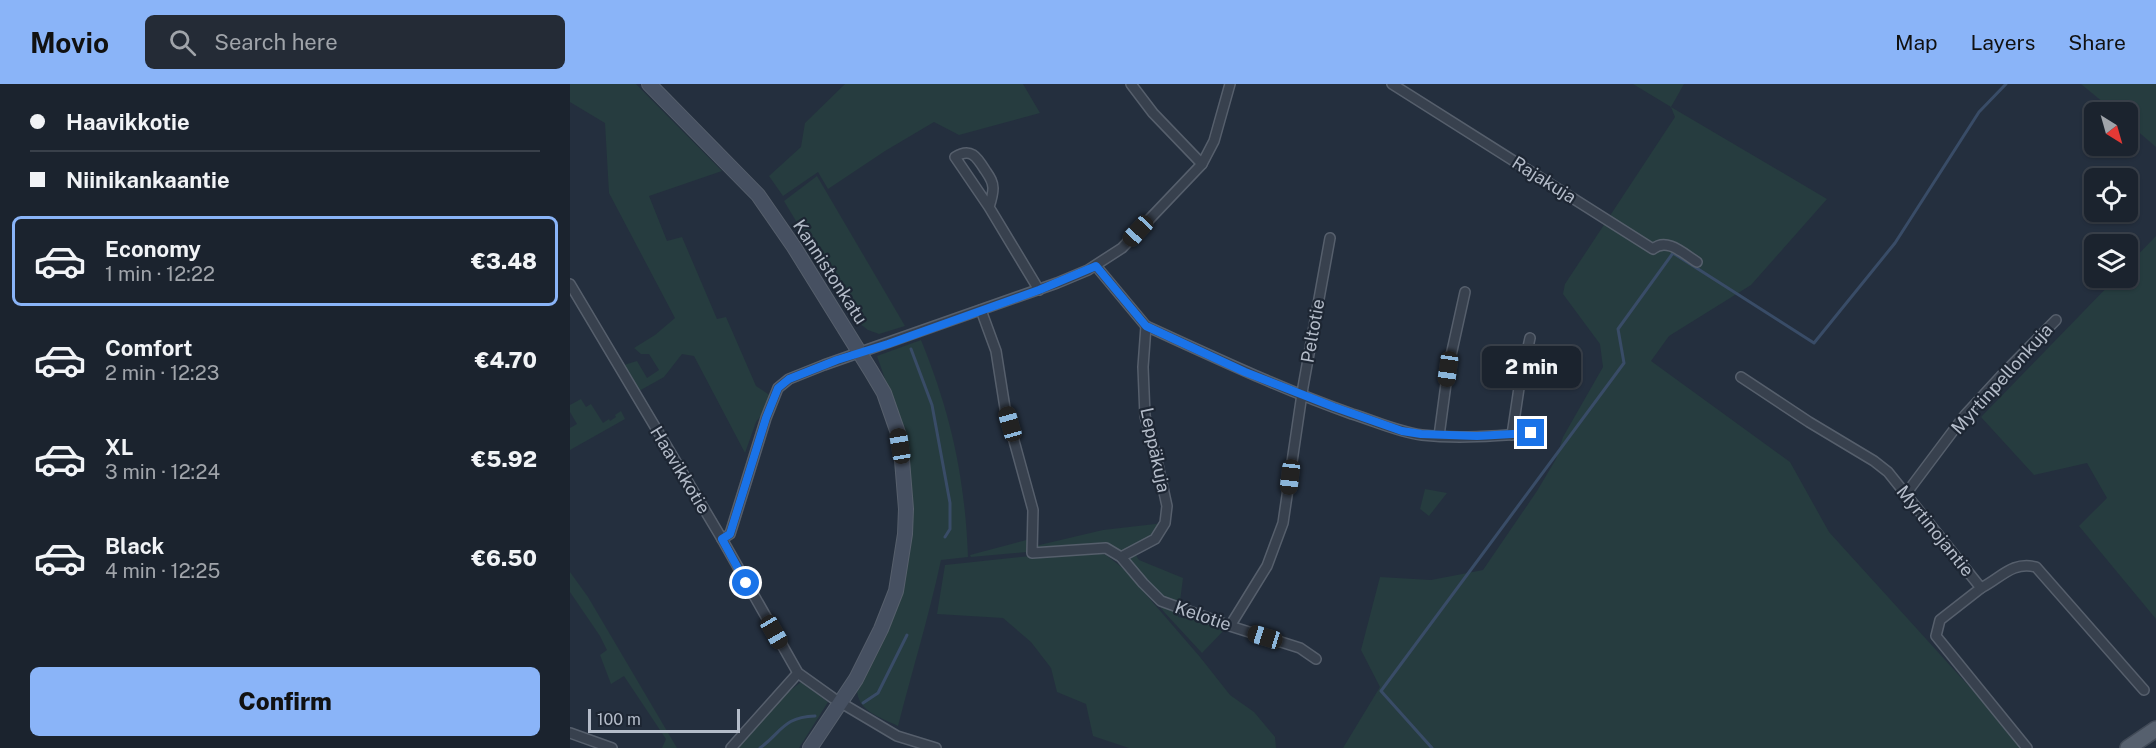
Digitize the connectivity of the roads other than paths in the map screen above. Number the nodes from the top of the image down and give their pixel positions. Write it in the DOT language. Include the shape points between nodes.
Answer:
graph roads {
  1 [pos="649,84"];
  2 [pos="1131,84"];
  3 [pos="1230,84"];
  4 [pos="1392,84"];
  5 [pos="1202,164"];
  6 [pos="989,207"];
  7 [pos="1330,238"];
  8 [pos="1697,262"];
  9 [pos="1096,266"];
  10 [pos="570,284"];
  11 [pos="1039,290"];
  12 [pos="1465,292"];
  13 [pos="981,310"];
  14 [pos="2056,320"];
  15 [pos="1146,326"];
  16 [pos="1530,338"];
  17 [pos="861,353"];
  18 [pos="1741,377"];
  19 [pos="1302,394"];
  20 [pos="1531,433"];
  21 [pos="1512,435"];
  22 [pos="1439,436"];
  23 [pos="1905,495"];
  24 [pos="722,539"];
  25 [pos="1121,557"];
  26 [pos="1980,588"];
  27 [pos="1230,626"];
  28 [pos="1316,659"];
  29 [pos="798,674"];
  30 [pos="2144,690"];
  31 [pos="841,703"];
  32 [pos="2156,729"];
  33 [pos="570,733"];
  34 [pos="903,738"];
  35 [pos="612,748"];
  36 [pos="731,748"];
  37 [pos="810,748"];
  38 [pos="900,748"];
  39 [pos="936,748"];
  40 [pos="2027,748"];
  41 [pos="2128,748"];
  1 -- 17 [label="street, Kannistonkatu" via="758,195"];
  2 -- 5 [label="street"];
  3 -- 5 [label="street" via="1215,141"];
  4 -- 8 [label="street, Rajakuja" via="1653,249 1667,243"];
  5 -- 9 [label="street" via="1122,248"];
  6 -- 6 [label="street" via="992,181 978,158 966,152 955,157"];
  6 -- 11 [label="street"];
  7 -- 19 [label="street, Peltotie"];
  9 -- 11 [label="street"];
  9 -- 15 [label="street"];
  10 -- 24 [label="street, Haavikkotie"];
  11 -- 13 [label="street"];
  12 -- 22 [label="street" via="1448,369"];
  13 -- 17 [label="street"];
  13 -- 25 [label="street" via="996,351 1005,408 1033,510 1032,553 1106,548"];
  14 -- 23 [label="street, Myrtinpellonkuja" via="1965,416"];
  15 -- 19 [label="street"];
  15 -- 25 [label="street, Leppäkuja" via="1145,416 1167,506 1165,523 1155,539"];
  16 -- 21 [label="street"];
  17 -- 24 [label="street" via="789,379 778,388 730,534"];
  17 -- 31 [label="street, Kannistonkatu" via="884,393 898,433 905,534 896,591 881,629"];
  18 -- 23 [label="street, Myrtinojantie" via="1874,461"];
  19 -- 22 [label="street" via="1402,431"];
  19 -- 27 [label="street, Peltotie" via="1283,523 1267,566"];
  20 -- 21 [label="street"];
  21 -- 22 [label="street"];
  23 -- 26 [label="street, Myrtinojantie"];
  24 -- 29 [label="street, Haavikkotie"];
  25 -- 27 [label="street, Kelotie" via="1161,601"];
  26 -- 30 [label="street" via="2023,564 2036,567"];
  26 -- 40 [label="street, Myrtinojantie" via="1940,620 1936,636"];
  27 -- 28 [label="street, Kelotie" via="1300,648"];
  29 -- 31 [label="street, Haavikkotie"];
  29 -- 36 [label="street"];
  31 -- 34 [label="street, Haavikkotie"];
  31 -- 37 [label="street, Kannistonkatu"];
  32 -- 41 [label="main road"];
  33 -- 35 [label="street"];
  34 -- 38 [label="street"];
  34 -- 39 [label="street, Haavikkotie"];
}
